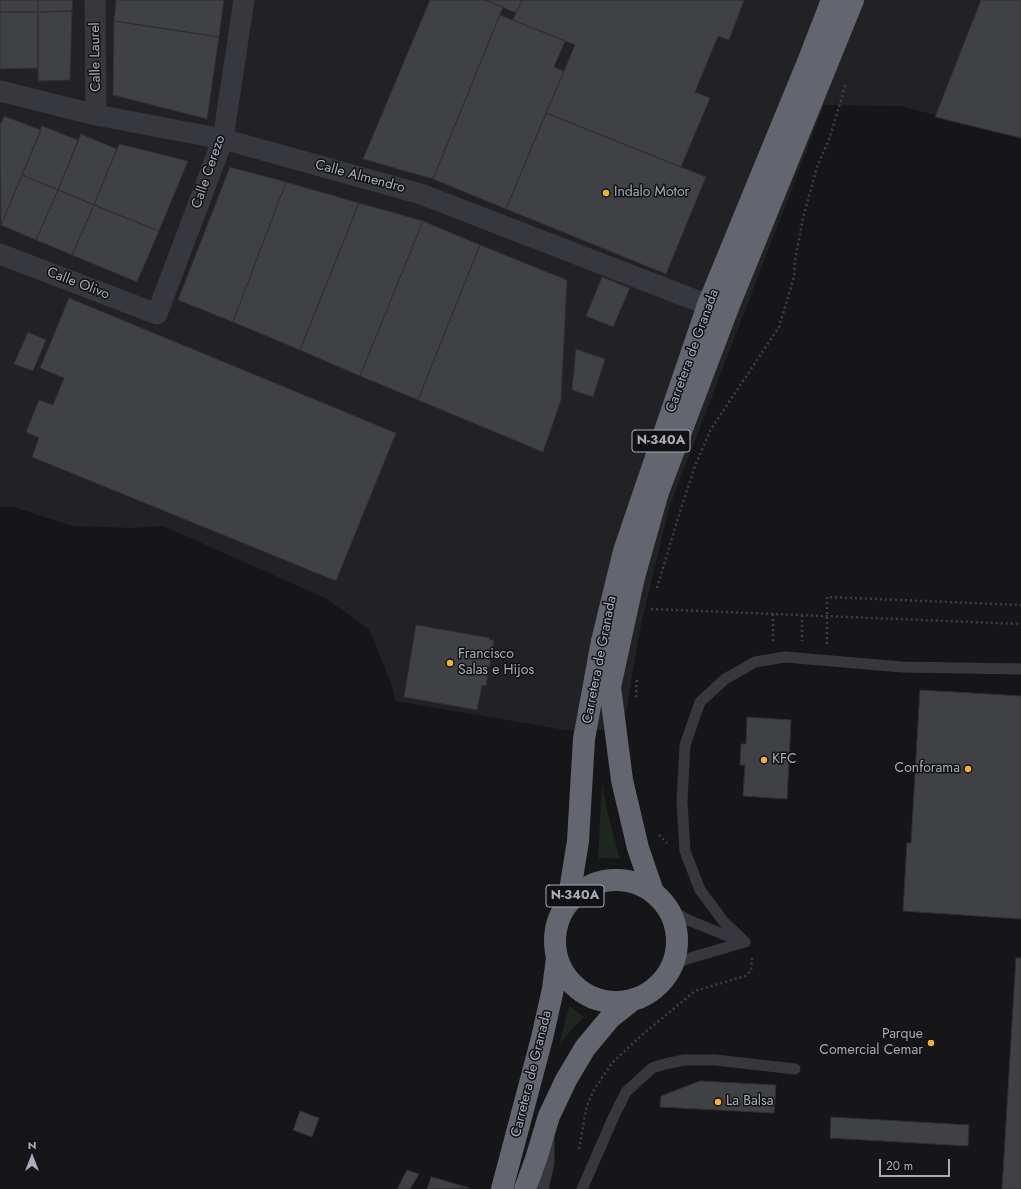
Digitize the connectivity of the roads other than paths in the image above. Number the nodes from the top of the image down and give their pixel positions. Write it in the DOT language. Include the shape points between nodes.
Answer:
graph roads {
  1 [pos="95,0"];
  2 [pos="244,0"];
  3 [pos="832,0"];
  4 [pos="853,0"];
  5 [pos="0,91"];
  6 [pos="96,115"];
  7 [pos="223,139"];
  8 [pos="0,254"];
  9 [pos="708,306"];
  10 [pos="157,314"];
  11 [pos="1021,669"];
  12 [pos="660,900"];
  13 [pos="568,903"];
  14 [pos="745,942"];
  15 [pos="557,958"];
  16 [pos="673,964"];
  17 [pos="634,999"];
  18 [pos="796,1069"];
  19 [pos="549,1116"];
  20 [pos="502,1189"];
  21 [pos="525,1189"];
  22 [pos="543,1189"];
  23 [pos="582,1189"];
  1 -- 6 [label="street, Calle Laurel"];
  2 -- 7 [label="street, Calle Cerezo"];
  3 -- 9 [label="highway, Carretera de Granada / N-340A"];
  4 -- 12 [label="highway, Carretera de Granada / N-340A" via="729,306 658,492 634,577 610,687 622,780 638,848"];
  5 -- 6 [label="street, Calle Almendro"];
  6 -- 7 [label="street, Calle Almendro"];
  7 -- 9 [label="street, Calle Almendro" via="421,194"];
  7 -- 10 [label="street, Calle Cerezo"];
  8 -- 10 [label="street, Calle Olivo"];
  9 -- 13 [label="highway, Carretera de Granada / N-340A" via="624,551 602,641 584,739 578,841"];
  11 -- 14 [label="lane" via="902,667 785,657 755,662 725,679 700,702 685,745 682,801 685,851 700,890 724,922"];
  12 -- 13 [label="highway, N-340A" via="637,883 618,880 600,882 582,890"];
  12 -- 14 [label="lane" via="693,922"];
  12 -- 16 [label="highway, N-340A" via="671,912 678,938"];
  13 -- 15 [label="highway, N-340A" via="556,929"];
  14 -- 16 [label="lane"];
  15 -- 17 [label="highway, N-340A" via="564,973 574,985 587,994 602,1000 618,1002"];
  15 -- 20 [label="highway, Carretera de Granada / N-340A" via="542,1038"];
  16 -- 17 [label="highway, N-340A" via="658,986"];
  17 -- 19 [label="highway, Carretera de Granada / N-340A" via="610,1018 585,1048"];
  18 -- 23 [label="lane" via="715,1060 684,1060 652,1068 626,1092"];
  19 -- 21 [label="highway, Carretera de Granada / N-340A"];
  19 -- 22 [label="lane" via="549,1163"];
}
